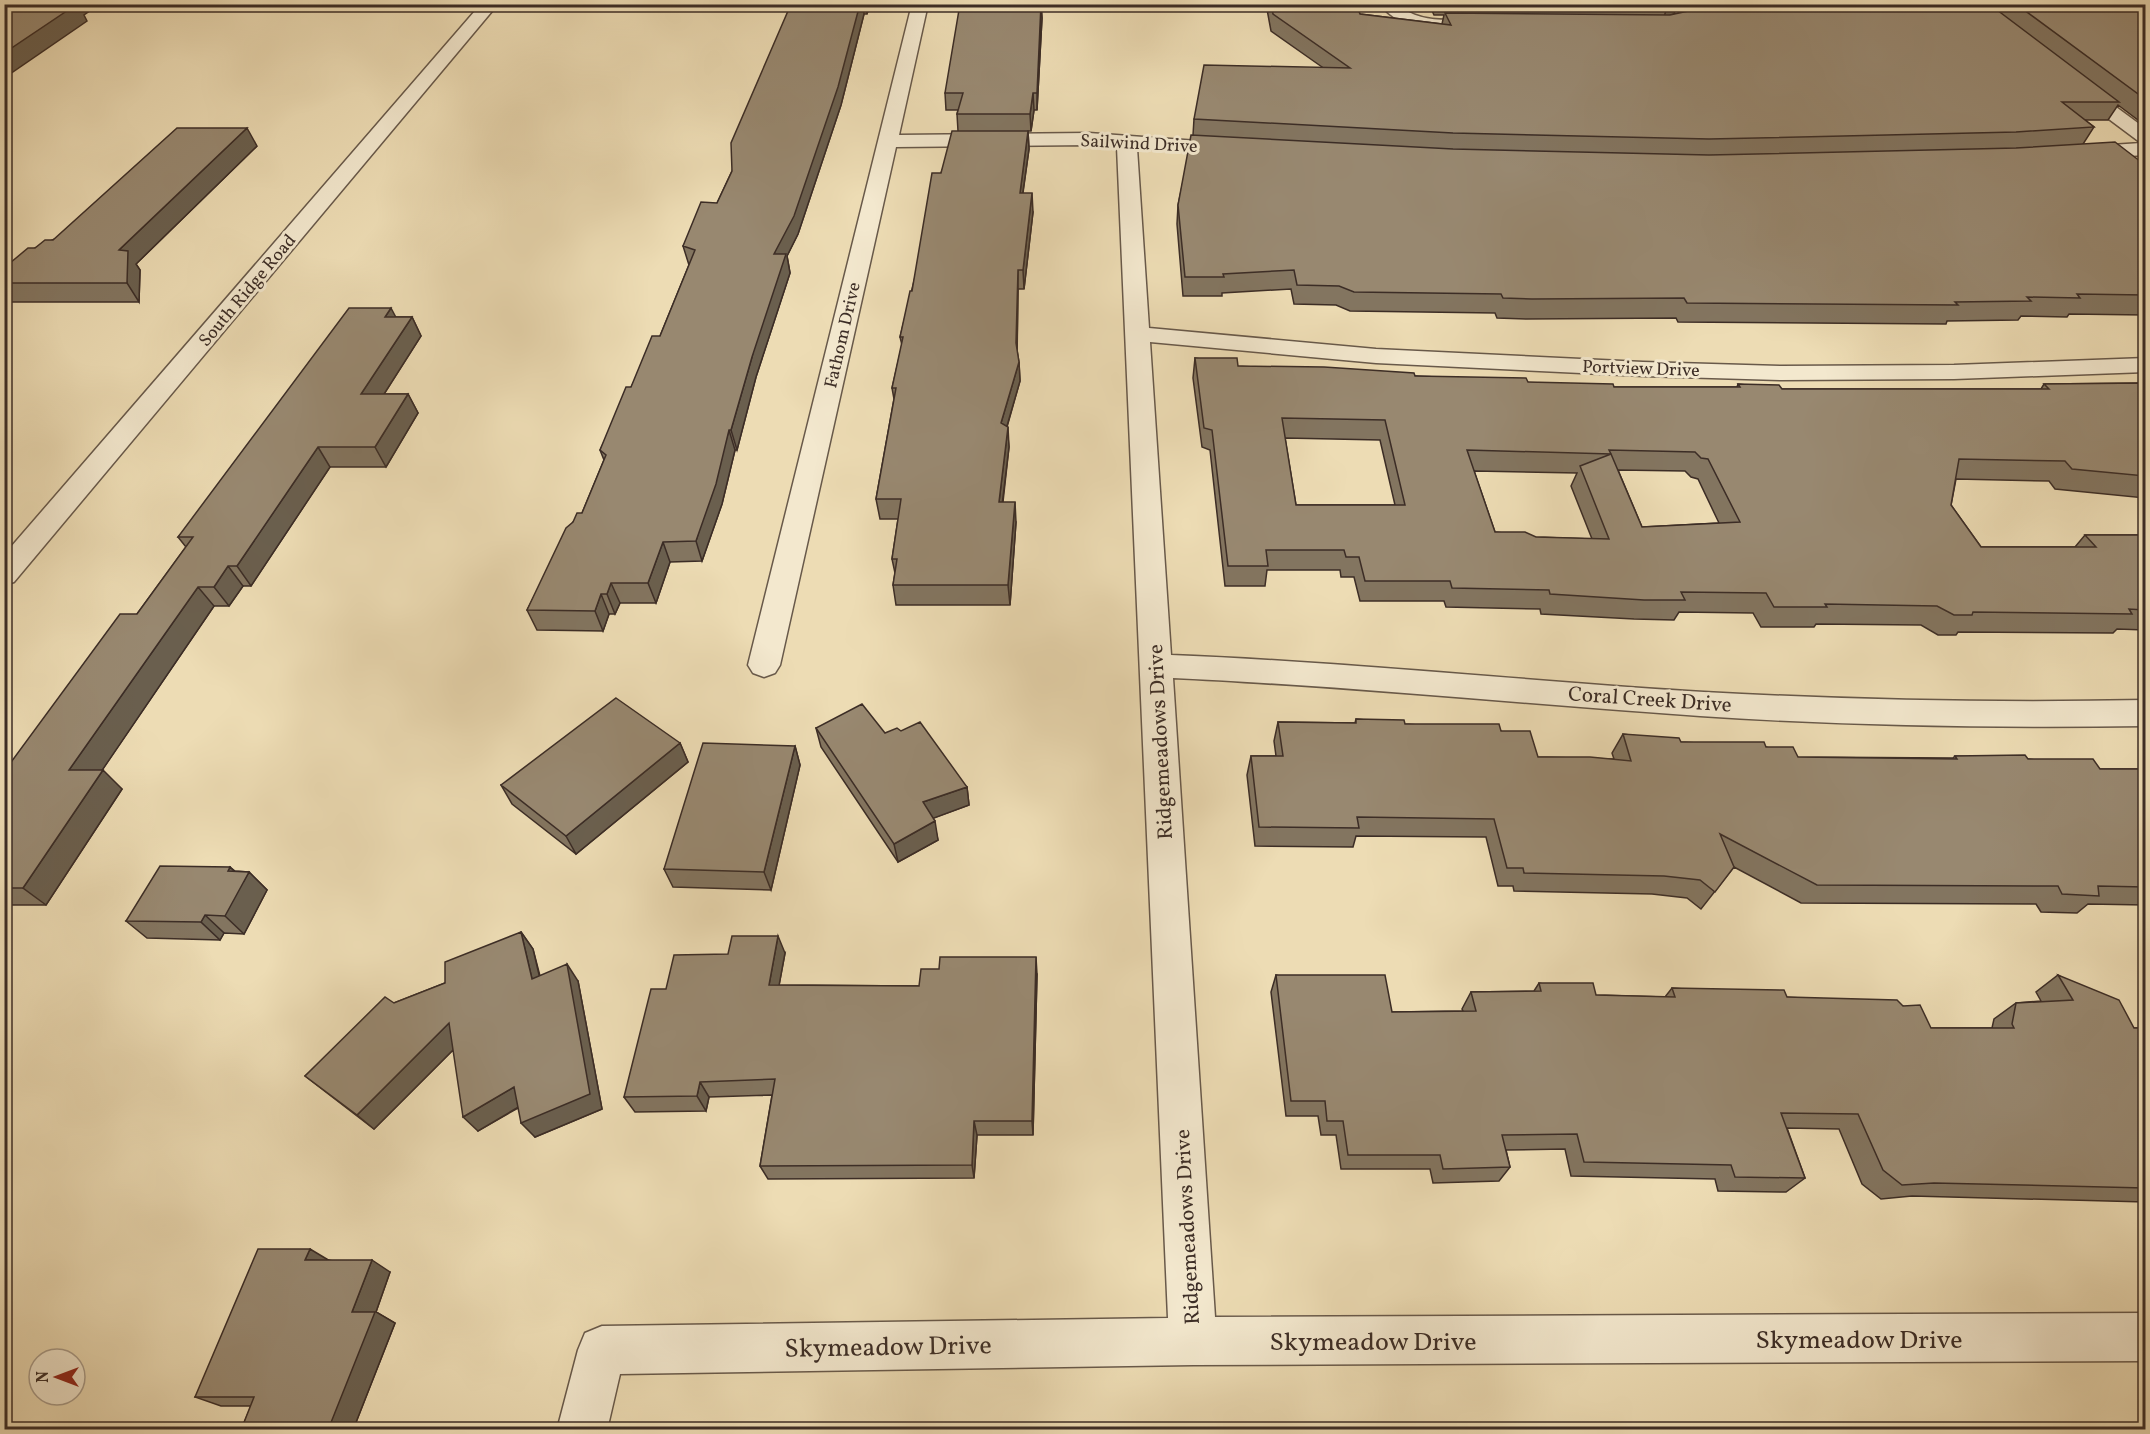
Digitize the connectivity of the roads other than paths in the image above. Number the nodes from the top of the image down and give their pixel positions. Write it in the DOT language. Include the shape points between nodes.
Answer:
graph roads {
  1 [pos="490,4"];
  2 [pos="920,4"];
  3 [pos="1388,4"];
  4 [pos="1679,4"];
  5 [pos="1502,23"];
  6 [pos="1629,24"];
  7 [pos="2062,76"];
  8 [pos="2145,140"];
  9 [pos="888,141"];
  10 [pos="1127,143"];
  11 [pos="1245,149"];
  12 [pos="2145,149"];
  13 [pos="2064,154"];
  14 [pos="1138,334"];
  15 [pos="2145,365"];
  16 [pos="4,575"];
  17 [pos="764,665"];
  18 [pos="1156,666"];
  19 [pos="2145,713"];
  20 [pos="2145,1337"];
  21 [pos="1193,1341"];
  22 [pos="582,1430"];
  1 -- 16 [label="street, South Ridge Road"];
  2 -- 9 [label="street, Fathom Drive"];
  3 -- 5 [label="street" via="1396,13 1425,22"];
  4 -- 6 [label="street" via="1686,14 1684,19"];
  7 -- 8 [label="street"];
  9 -- 10 [label="street, Sailwind Drive" via="1089,139"];
  9 -- 17 [label="street, Fathom Drive"];
  10 -- 11 [label="street, Sailwind Drive"];
  10 -- 14 [label="street, Ridgemeadows Drive"];
  12 -- 13 [label="street"];
  14 -- 15 [label="street, Portview Drive" via="1376,356 1643,369 1954,372"];
  14 -- 18 [label="street, Ridgemeadows Drive"];
  18 -- 19 [label="street, Coral Creek Drive" via="1257,669 1703,704 1881,712"];
  18 -- 21 [label="street, Ridgemeadows Drive"];
  20 -- 21 [label="street, Skymeadow Drive"];
  21 -- 22 [label="street, Skymeadow Drive" via="602,1350"];
}
